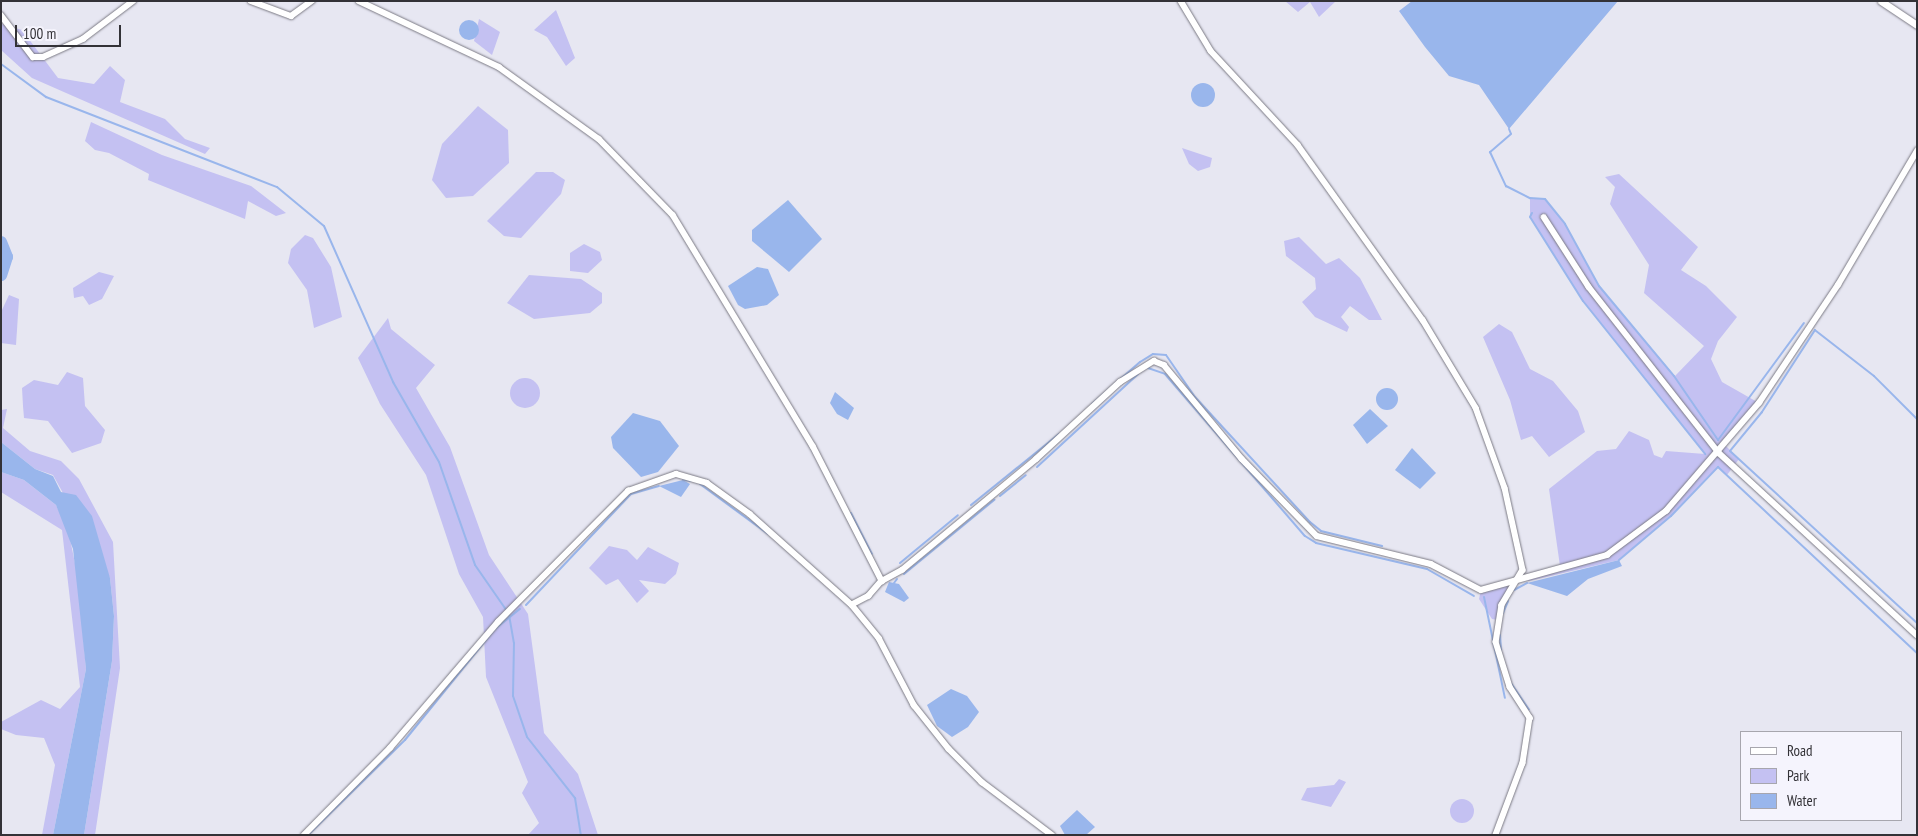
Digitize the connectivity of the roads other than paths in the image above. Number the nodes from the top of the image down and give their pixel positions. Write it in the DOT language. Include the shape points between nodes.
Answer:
graph roads {
  1 [pos="133,1"];
  2 [pos="251,1"];
  3 [pos="312,1"];
  4 [pos="359,1"];
  5 [pos="1182,1"];
  6 [pos="1881,1"];
  7 [pos="1,15"];
  8 [pos="1917,25"];
  9 [pos="1917,151"];
  10 [pos="1544,217"];
  11 [pos="1719,453"];
  12 [pos="1523,576"];
  13 [pos="882,581"];
  14 [pos="852,604"];
  15 [pos="1917,636"];
  16 [pos="304,835"];
  17 [pos="1052,835"];
  18 [pos="1496,835"];
  1 -- 7 [label="street" via="83,39 43,57 33,57"];
  2 -- 3 [label="street" via="291,16"];
  4 -- 13 [label="street" via="499,67 599,139 672,215 813,446"];
  5 -- 12 [label="street" via="1211,51 1298,145 1466,386 1505,488"];
  6 -- 8 [label="street"];
  9 -- 11 [label="street" via="1834,291 1759,403"];
  10 -- 11 [label="street" via="1589,287"];
  11 -- 12 [label="street" via="1666,512 1607,554"];
  11 -- 15 [label="street"];
  12 -- 13 [label="street" via="1492,590 1481,590 1431,564 1316,536 1242,459 1164,364 1154,361 1120,382 1009,481 902,570"];
  12 -- 18 [label="street" via="1507,594 1496,642 1510,687 1530,718 1530,731 1523,763"];
  13 -- 14 [label="street" via="869,596"];
  14 -- 16 [label="street" via="750,514 708,482 676,474 628,491 517,607 498,622 390,748"];
  14 -- 17 [label="street" via="879,638 914,705 948,749 982,782"];
}
